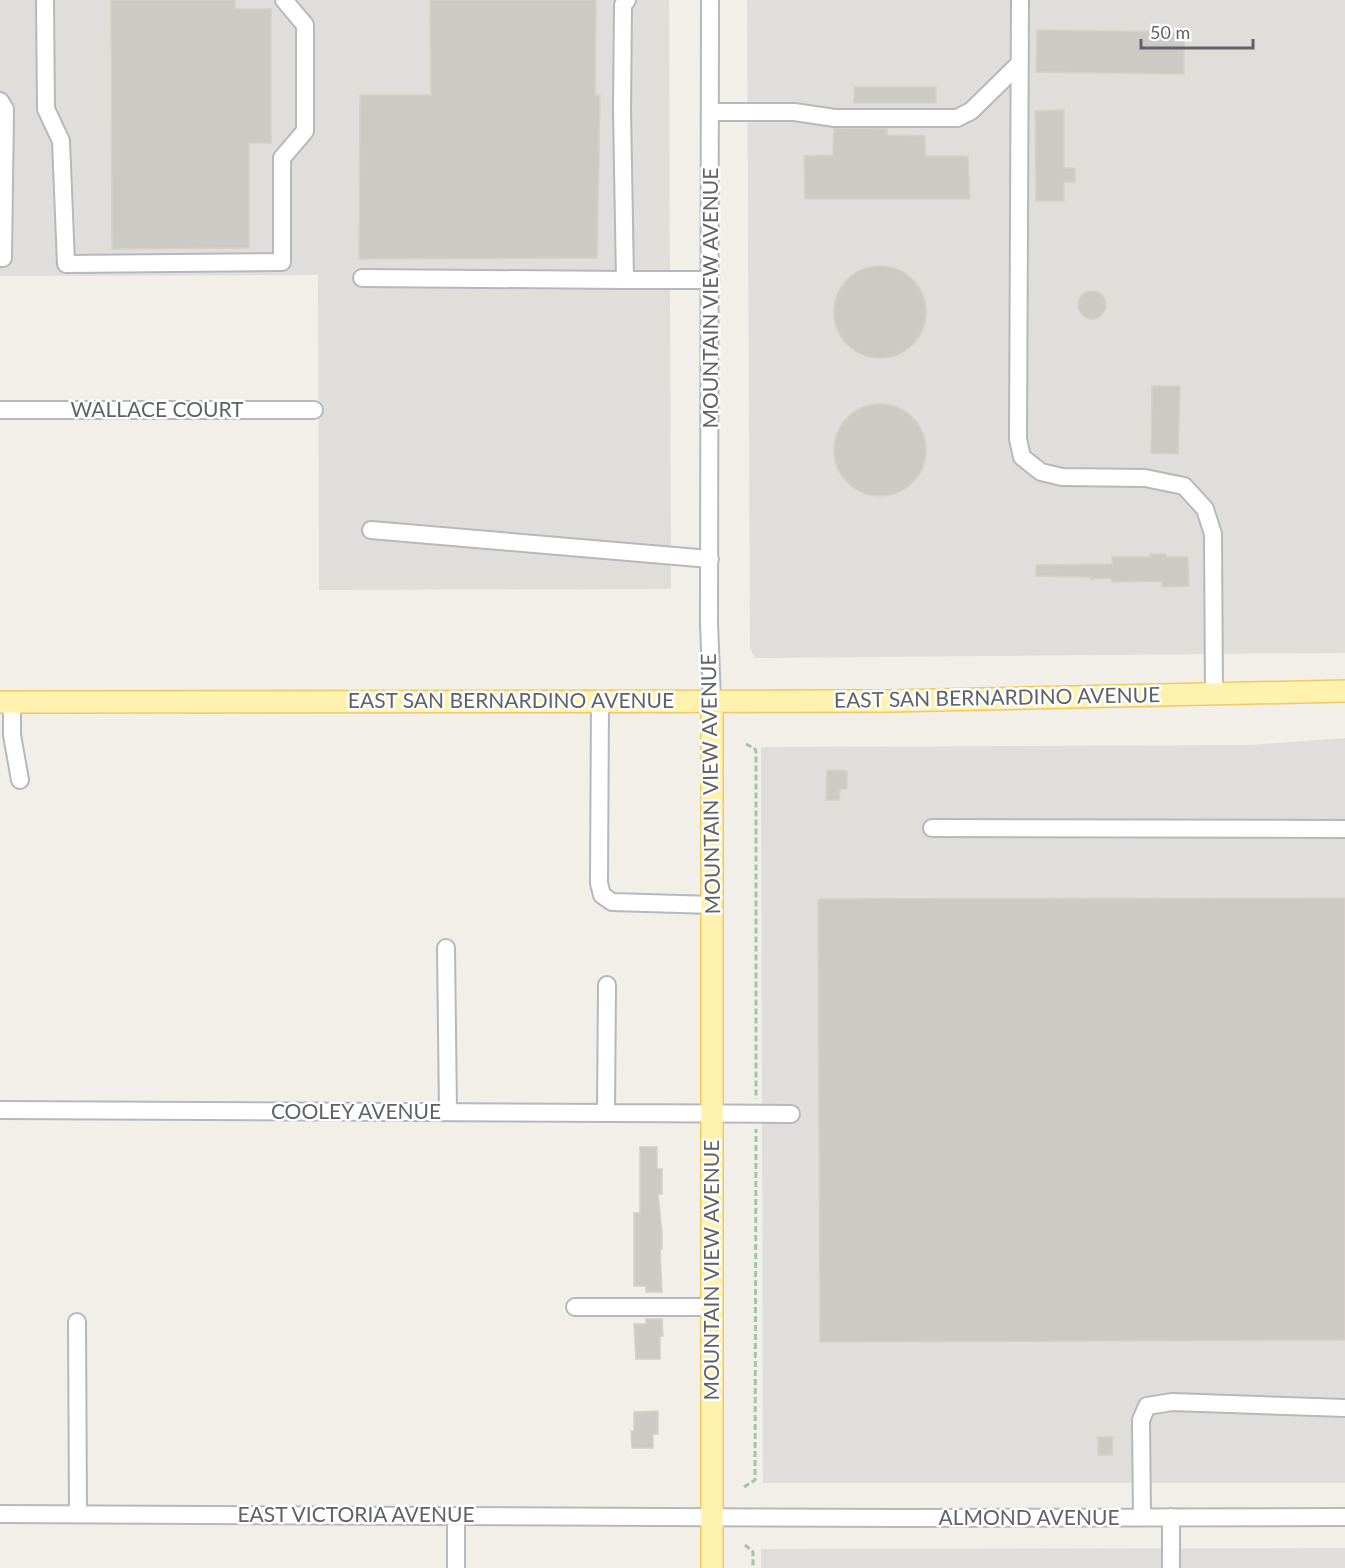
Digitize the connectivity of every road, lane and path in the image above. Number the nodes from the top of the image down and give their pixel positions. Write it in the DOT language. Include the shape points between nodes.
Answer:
graph roads {
  1 [pos="45,0"];
  2 [pos="284,0"];
  3 [pos="627,0"];
  4 [pos="710,0"];
  5 [pos="1020,0"];
  6 [pos="1020,63"];
  7 [pos="0,101"];
  8 [pos="711,112"];
  9 [pos="0,258"];
  10 [pos="362,278"];
  11 [pos="625,280"];
  12 [pos="711,280"];
  13 [pos="0,410"];
  14 [pos="314,410"];
  15 [pos="371,530"];
  16 [pos="710,559"];
  17 [pos="1345,691"];
  18 [pos="1214,694"];
  19 [pos="600,700"];
  20 [pos="711,700"];
  21 [pos="6,702"];
  22 [pos="20,780"];
  23 [pos="933,828"];
  24 [pos="1345,829"];
  25 [pos="713,905"];
  26 [pos="446,948"];
  27 [pos="607,985"];
  28 [pos="0,1110"];
  29 [pos="448,1112"];
  30 [pos="606,1112"];
  31 [pos="711,1112"];
  32 [pos="791,1114"];
  33 [pos="575,1307"];
  34 [pos="712,1307"];
  35 [pos="77,1322"];
  36 [pos="1345,1408"];
  37 [pos="0,1514"];
  38 [pos="78,1515"];
  39 [pos="456,1516"];
  40 [pos="712,1517"];
  41 [pos="1345,1517"];
  42 [pos="1142,1518"];
  43 [pos="1170,1518"];
  44 [pos="745,1545"];
  45 [pos="456,1568"];
  46 [pos="712,1568"];
  47 [pos="753,1568"];
  48 [pos="1171,1568"];
  1 -- 2 [label="street" via="46,110 61,141 66,264 78,264 282,262 282,158 305,131 305,25"];
  3 -- 11 [label="street" via="623,5 622,87"];
  4 -- 8 [label="street, MOUNTAIN VIEW AVENUE"];
  5 -- 6 [label="street"];
  6 -- 8 [label="street" via="971,111 957,118"];
  6 -- 18 [label="street" via="1018,440 1022,457 1041,472 1062,477 1144,478 1184,486 1205,509 1213,534"];
  7 -- 9 [label="street" via="5,109"];
  8 -- 12 [label="street, MOUNTAIN VIEW AVENUE"];
  10 -- 11 [label="street"];
  11 -- 12 [label="street"];
  12 -- 16 [label="street, MOUNTAIN VIEW AVENUE"];
  13 -- 14 [label="street, WALLACE COURT"];
  15 -- 16 [label="street"];
  16 -- 20 [label="street, MOUNTAIN VIEW AVENUE"];
  17 -- 18 [label="main road, EAST SAN BERNARDINO AVENUE"];
  18 -- 20 [label="main road, EAST SAN BERNARDINO AVENUE" via="891,701"];
  19 -- 20 [label="main road, EAST SAN BERNARDINO AVENUE"];
  19 -- 21 [label="main road, EAST SAN BERNARDINO AVENUE"];
  19 -- 25 [label="street" via="598,883 602,895 612,902"];
  20 -- 25 [label="main road, MOUNTAIN VIEW AVENUE"];
  21 -- 22 [label="street"];
  23 -- 24 [label="street"];
  25 -- 31 [label="main road, MOUNTAIN VIEW AVENUE"];
  26 -- 29 [label="street"];
  27 -- 30 [label="street"];
  28 -- 29 [label="street, COOLEY AVENUE"];
  29 -- 30 [label="street, COOLEY AVENUE"];
  30 -- 31 [label="street, COOLEY AVENUE"];
  31 -- 32 [label="street, COOLEY AVENUE"];
  31 -- 34 [label="main road, MOUNTAIN VIEW AVENUE"];
  33 -- 34 [label="street"];
  34 -- 40 [label="main road, MOUNTAIN VIEW AVENUE"];
  35 -- 38 [label="street"];
  36 -- 42 [label="street" via="1172,1402 1148,1406 1142,1420"];
  37 -- 38 [label="street, EAST VICTORIA AVENUE"];
  38 -- 39 [label="street, EAST VICTORIA AVENUE"];
  39 -- 40 [label="street, EAST VICTORIA AVENUE"];
  39 -- 45 [label="street"];
  40 -- 42 [label="street, ALMOND AVENUE"];
  40 -- 46 [label="main road, MOUNTAIN VIEW AVENUE"];
  41 -- 43 [label="street, ALMOND AVENUE"];
  42 -- 43 [label="street, ALMOND AVENUE"];
  43 -- 48 [label="street"];
  44 -- 47 [label="path" via="753,1552"];
}
